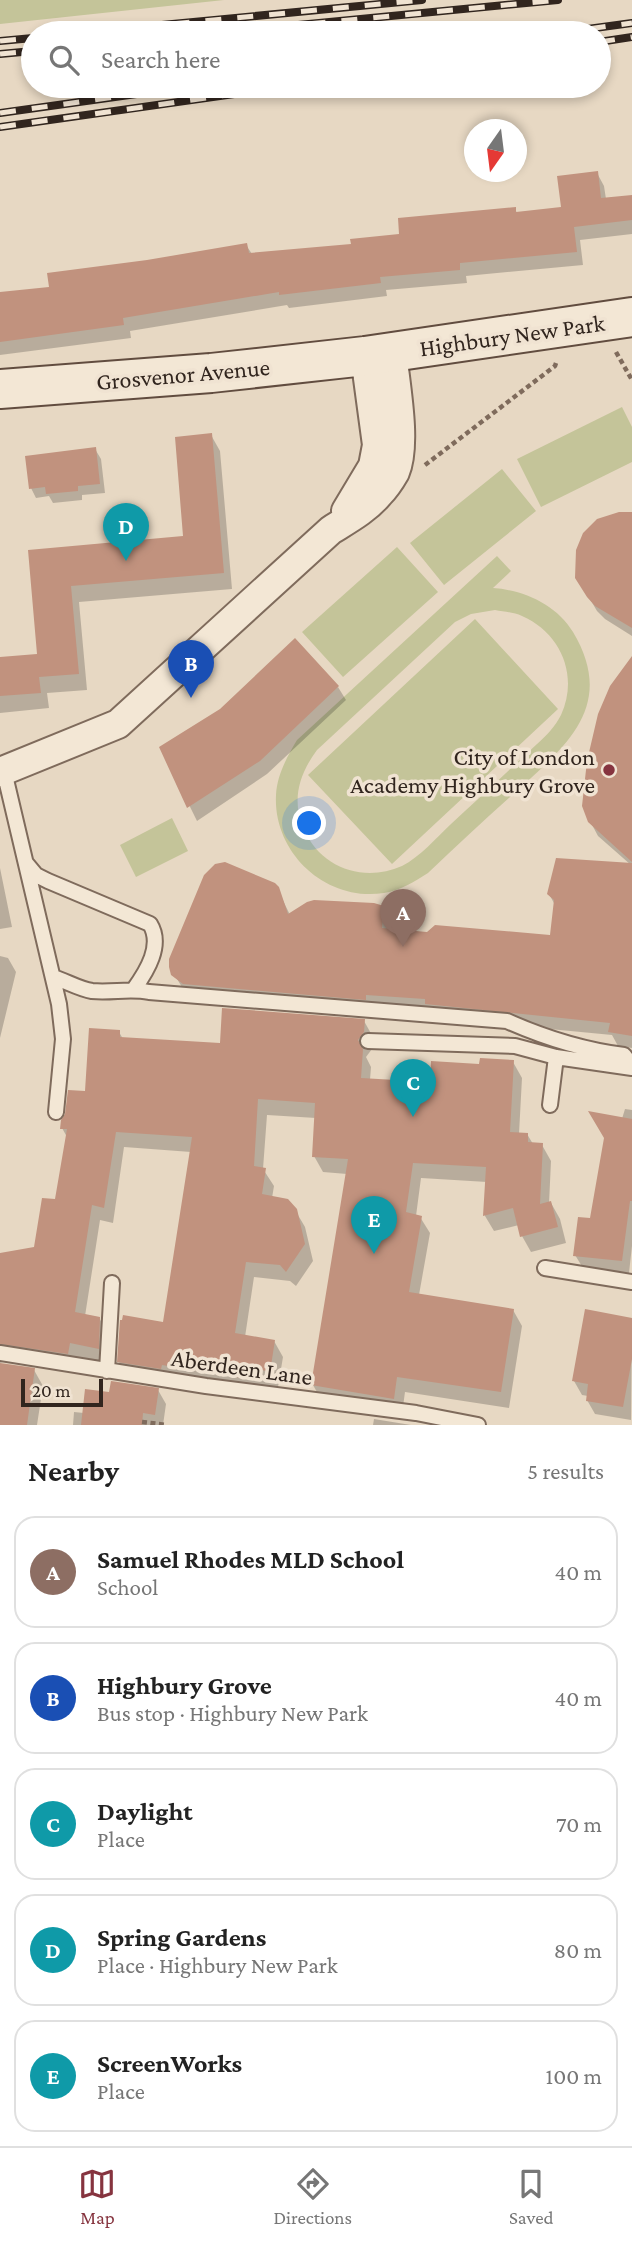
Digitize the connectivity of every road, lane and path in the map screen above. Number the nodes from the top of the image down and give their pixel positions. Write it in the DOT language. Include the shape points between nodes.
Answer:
graph roads {
  1 [pos="632,317"];
  2 [pos="616,352"];
  3 [pos="378,354"];
  4 [pos="556,363"];
  5 [pos="630,378"];
  6 [pos="0,389"];
  7 [pos="417,471"];
  8 [pos="2,771"];
  9 [pos="25,862"];
  10 [pos="48,881"];
  11 [pos="32,891"];
  12 [pos="54,977"];
  13 [pos="134,989"];
  14 [pos="368,1041"];
  15 [pos="556,1057"];
  16 [pos="632,1067"];
  17 [pos="550,1105"];
  18 [pos="56,1112"];
  19 [pos="545,1268"];
  20 [pos="632,1282"];
  21 [pos="112,1283"];
  22 [pos="0,1353"];
  23 [pos="107,1371"];
  24 [pos="142,1422"];
  25 [pos="167,1425"];
  26 [pos="478,1425"];
  1 -- 3 [label="street, Highbury New Park"];
  2 -- 5 [label="path"];
  3 -- 6 [label="street, Grosvenor Avenue" via="211,373"];
  3 -- 8 [label="street, Highbury New Park" via="398,411 400,444 395,471 379,496 331,530 118,724"];
  4 -- 7 [label="path"];
  8 -- 9 [label="lane"];
  9 -- 10 [label="lane"];
  9 -- 11 [label="lane"];
  10 -- 11 [label="lane" via="34,882"];
  10 -- 13 [label="lane" via="149,924 153,952"];
  11 -- 12 [label="lane"];
  12 -- 13 [label="lane" via="89,991"];
  12 -- 18 [label="lane" via="63,1039"];
  13 -- 16 [label="lane" via="507,1021 624,1055"];
  14 -- 15 [label="lane" via="515,1046"];
  15 -- 16 [label="lane"];
  15 -- 17 [label="lane"];
  19 -- 20 [label="lane"];
  21 -- 23 [label="lane"];
  22 -- 23 [label="lane, Aberdeen Lane"];
  23 -- 26 [label="lane, Aberdeen Lane"];
  24 -- 25 [label="path"];
}
